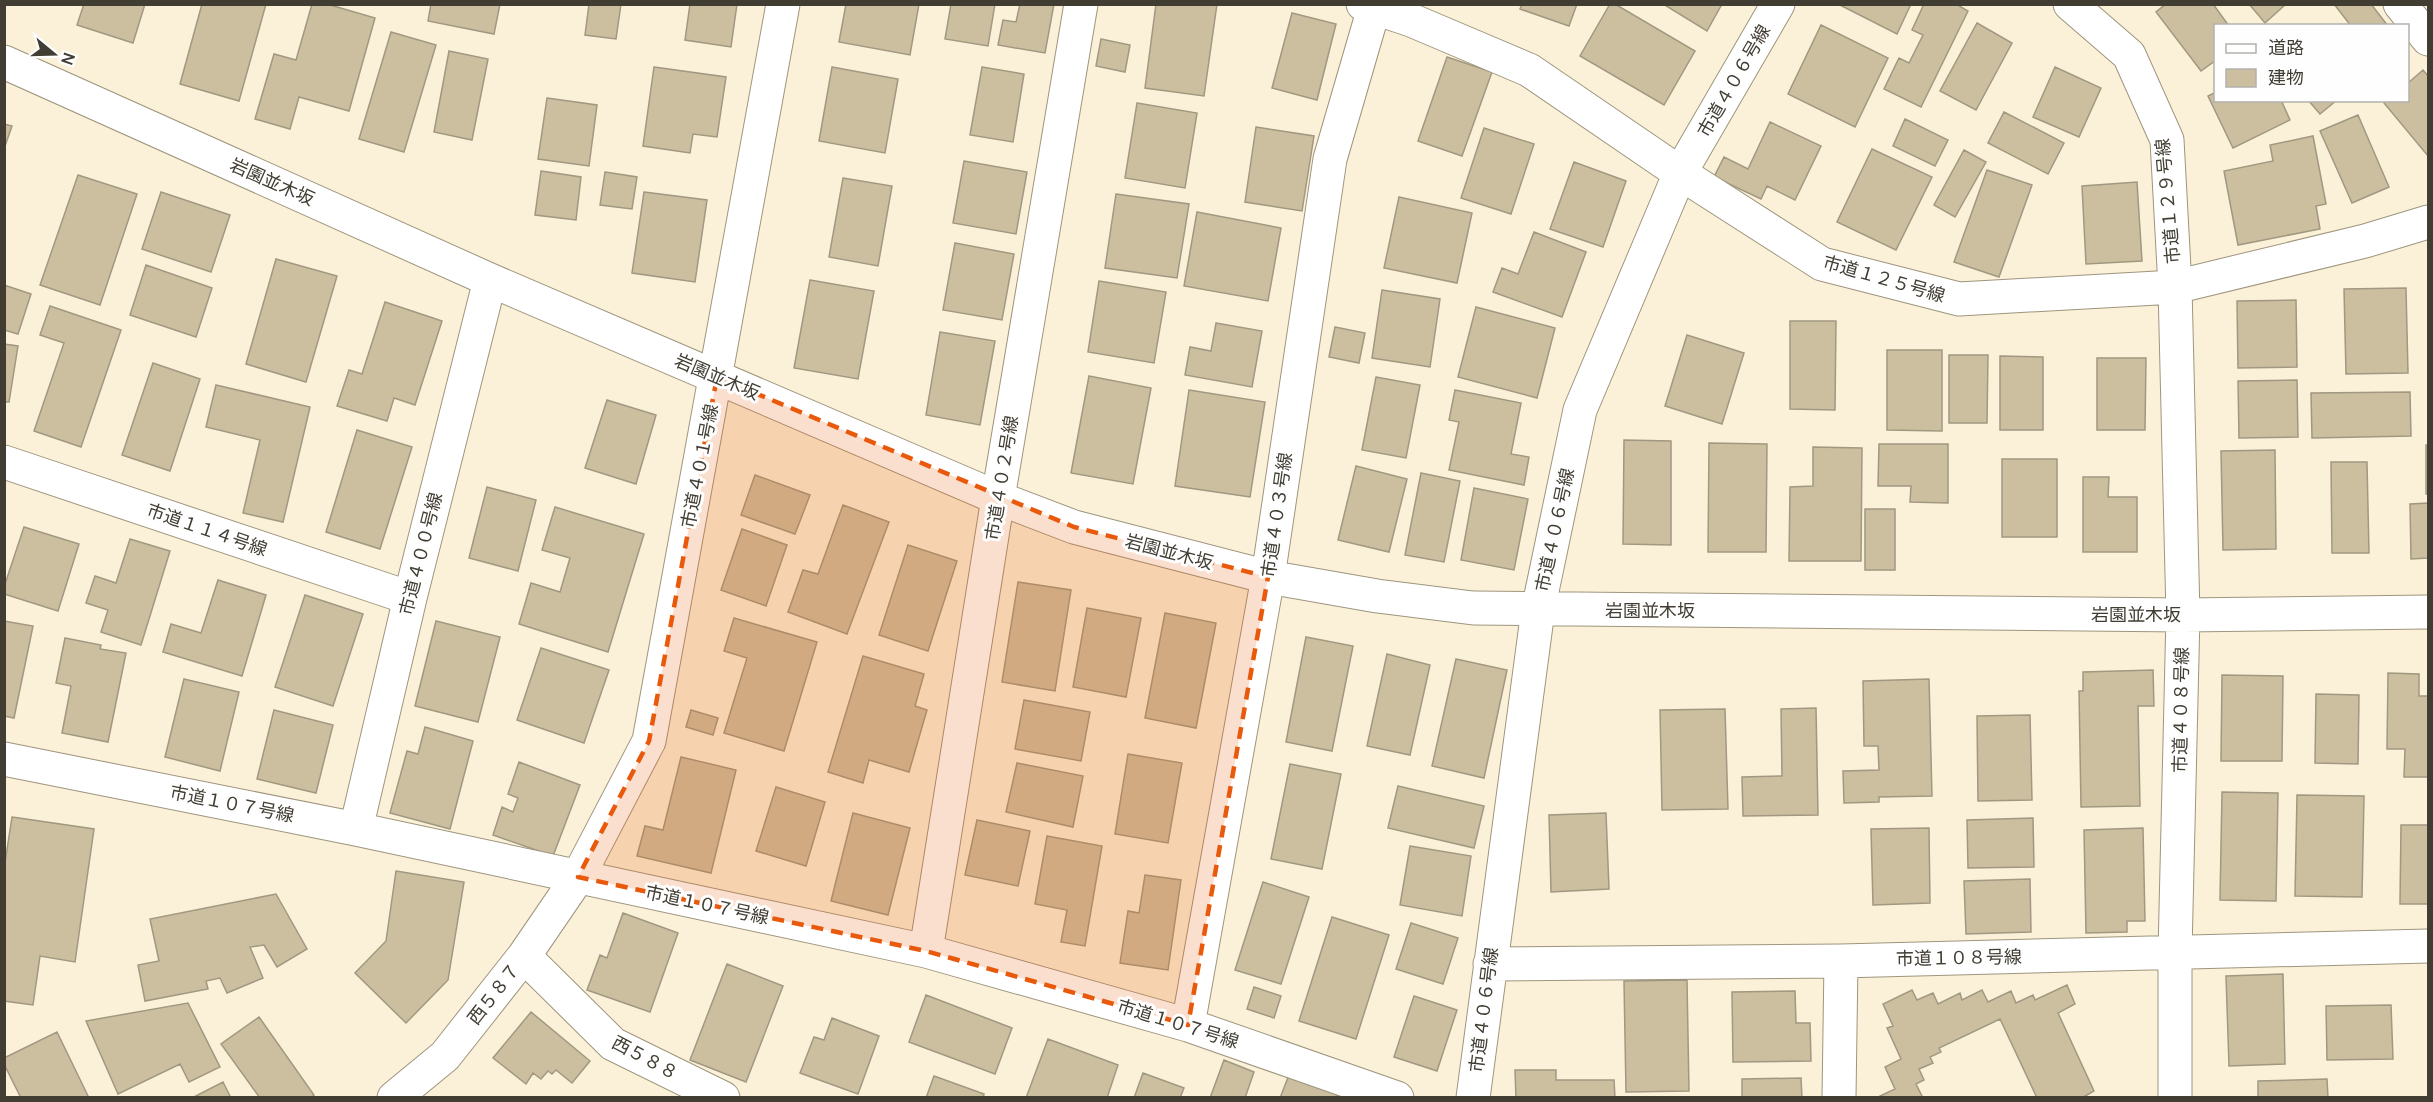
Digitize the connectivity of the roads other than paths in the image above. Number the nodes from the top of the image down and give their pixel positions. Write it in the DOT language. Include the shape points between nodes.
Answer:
graph roads {
  1 [pos="783,4"];
  2 [pos="1081,4"];
  3 [pos="1778,4"];
  4 [pos="2070,4"];
  5 [pos="2400,4"];
  6 [pos="1369,6"];
  7 [pos="2428,39"];
  8 [pos="4,62"];
  9 [pos="1680,172"];
  10 [pos="2428,222"];
  11 [pos="490,280"];
  12 [pos="2175,287"];
  13 [pos="717,377"];
  14 [pos="4,462"];
  15 [pos="998,498"];
  16 [pos="1268,577"];
  17 [pos="410,598"];
  18 [pos="1538,610"];
  19 [pos="2428,612"];
  20 [pos="2183,615"];
  21 [pos="4,759"];
  22 [pos="356,829"];
  23 [pos="578,877"];
  24 [pos="2428,946"];
  25 [pos="926,951"];
  26 [pos="2175,952"];
  27 [pos="524,956"];
  28 [pos="1841,961"];
  29 [pos="1490,964"];
  30 [pos="1188,1025"];
  31 [pos="394,1098"];
  32 [pos="723,1098"];
  33 [pos="1397,1098"];
  34 [pos="1473,1098"];
  35 [pos="1839,1098"];
  36 [pos="2175,1098"];
  1 -- 13 [label="street, 市道４０１号線"];
  2 -- 15 [label="street, 市道４０２号線"];
  3 -- 9 [label="street, 市道４０６号線"];
  4 -- 12 [label="street, 市道１２９号線" via="2129,55 2167,140"];
  5 -- 7 [label="street"];
  6 -- 9 [label="street, 市道１２５号線" via="1530,70"];
  6 -- 16 [label="street, 市道４０３号線" via="1330,159"];
  8 -- 11 [label="street, 岩園並木坂"];
  9 -- 12 [label="street, 市道１２５号線" via="1822,264 1959,299"];
  9 -- 18 [label="street, 市道４０６号線" via="1580,410"];
  10 -- 12 [label="street, 市道１２５号線"];
  11 -- 13 [label="street, 岩園並木坂"];
  11 -- 17 [label="street, 市道４００号線"];
  12 -- 20 [label="street, 市道４０８号線"];
  13 -- 15 [label="street, 岩園並木坂"];
  13 -- 23 [label="street, 市道４０１号線" via="648,741"];
  14 -- 17 [label="street, 市道１１４号線"];
  15 -- 16 [label="street, 岩園並木坂" via="1074,527"];
  15 -- 25 [label="street, 市道４０２号線"];
  16 -- 18 [label="street, 岩園並木坂" via="1473,608"];
  16 -- 30 [label="street, 市道４０３号線"];
  17 -- 22 [label="street, 市道４００号線"];
  18 -- 20 [label="street, 岩園並木坂"];
  18 -- 29 [label="street, 市道４０６号線"];
  19 -- 20 [label="street, 岩園並木坂"];
  20 -- 26 [label="street, 市道４０８号線"];
  21 -- 22 [label="street, 市道１０７号線"];
  22 -- 23 [label="street, 市道１０７号線"];
  23 -- 25 [label="street, 市道１０７号線"];
  23 -- 27 [label="street, 西５８７"];
  24 -- 26 [label="street, 市道１０８号線"];
  25 -- 30 [label="street, 市道１０７号線"];
  26 -- 28 [label="street, 市道１０８号線"];
  26 -- 36 [label="street, 市道４０８号線"];
  27 -- 31 [label="street, 西５８７" via="445,1056"];
  27 -- 32 [label="street, 西５８８" via="613,1044"];
  28 -- 29 [label="street, 市道１０８号線"];
  28 -- 35 [label="street"];
  29 -- 34 [label="street, 市道４０６号線"];
  30 -- 33 [label="street, 市道１０７号線"];
}
